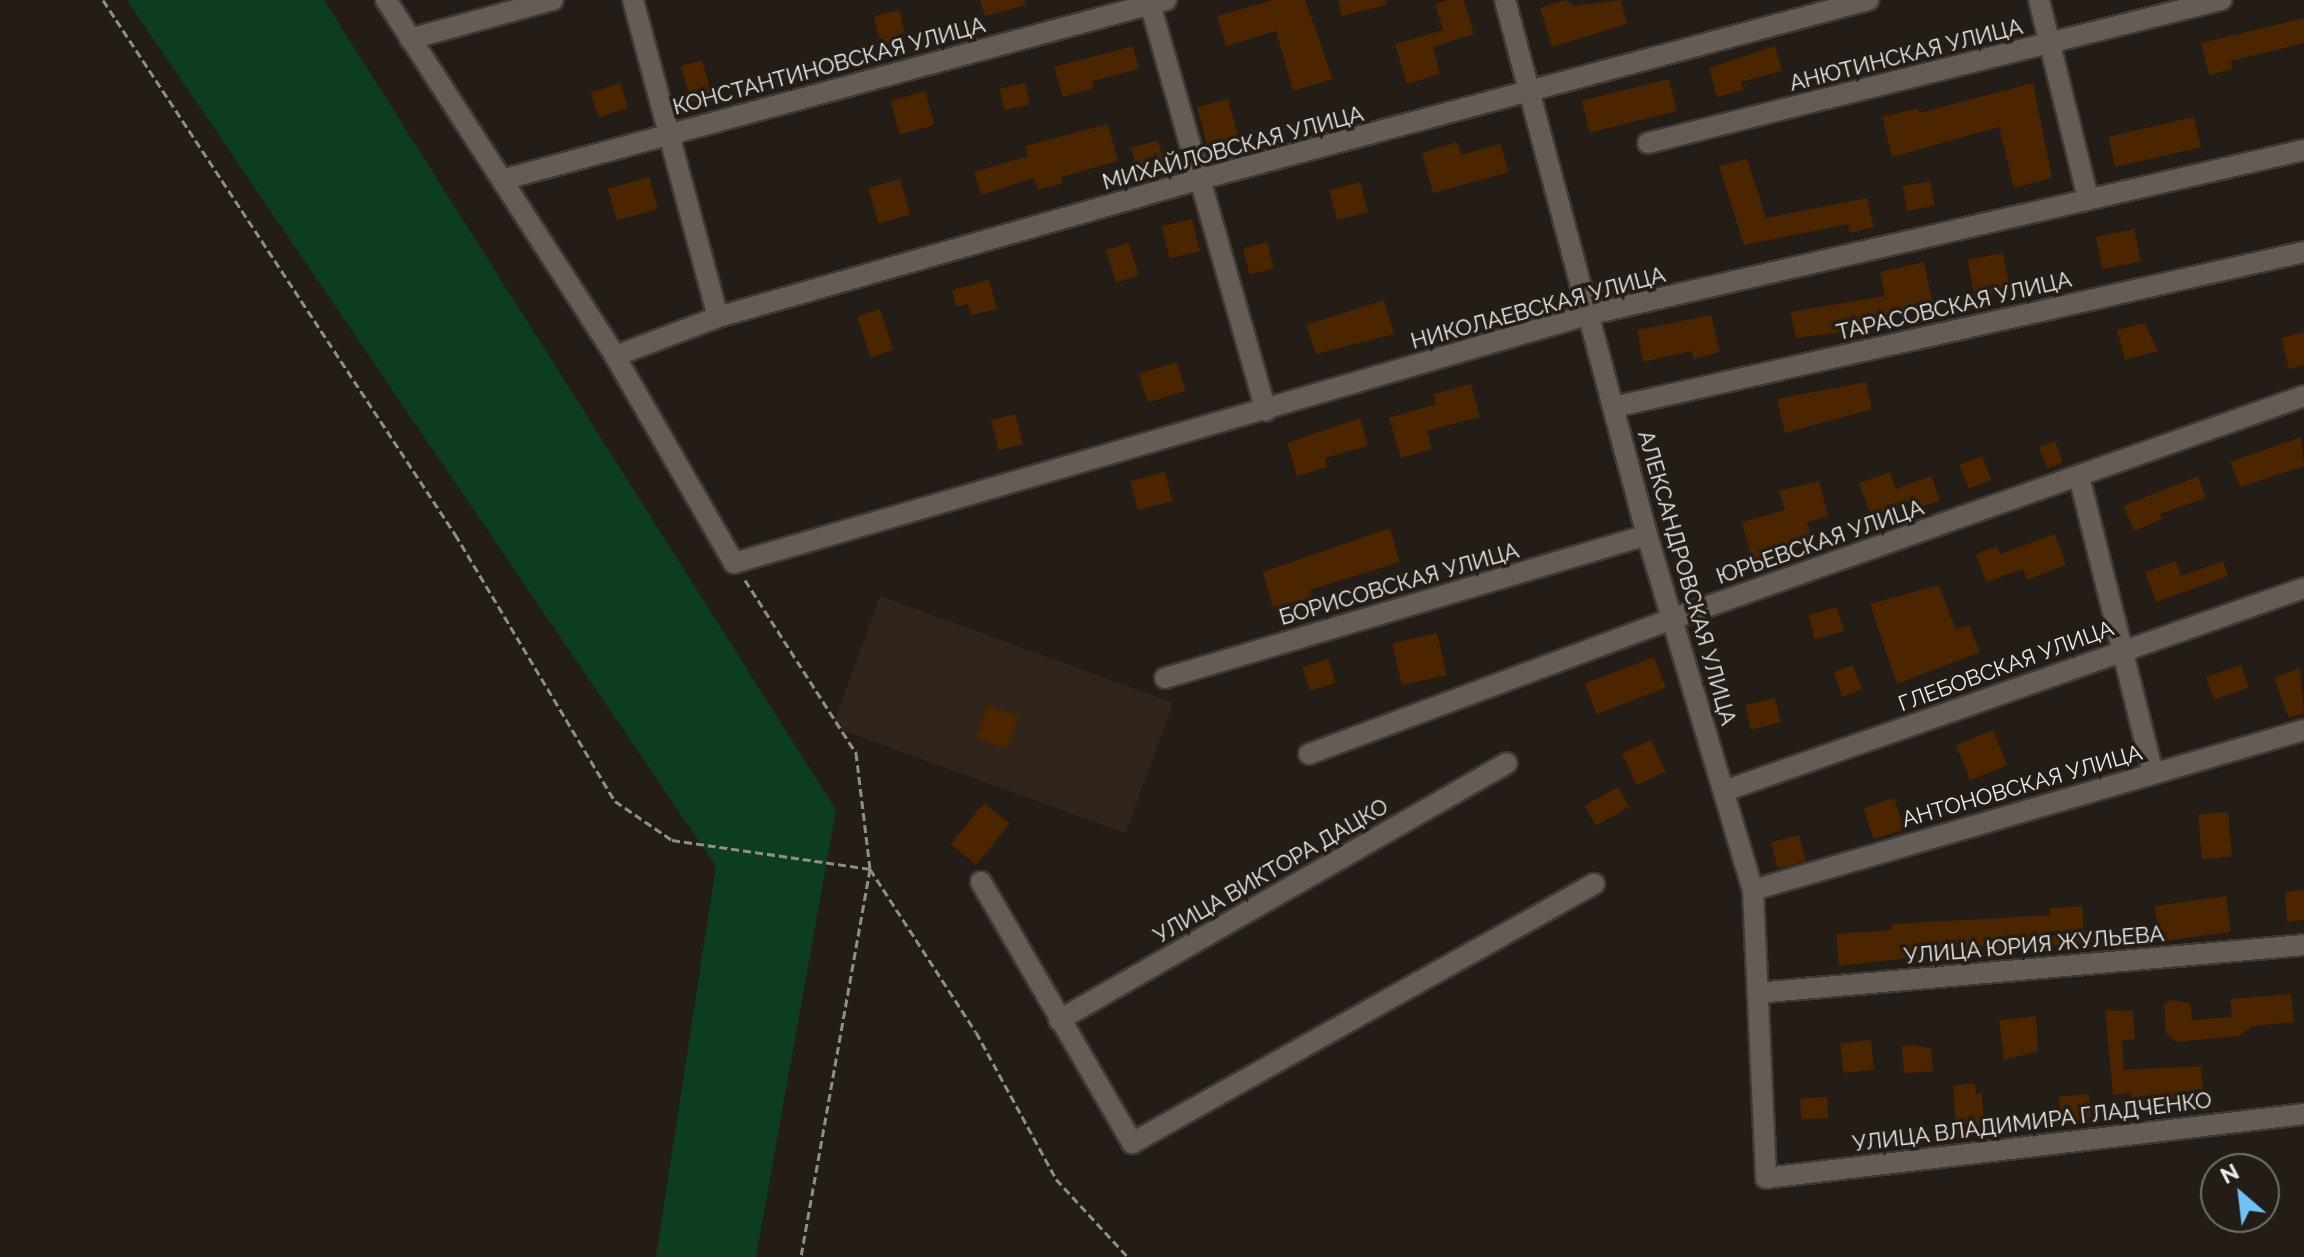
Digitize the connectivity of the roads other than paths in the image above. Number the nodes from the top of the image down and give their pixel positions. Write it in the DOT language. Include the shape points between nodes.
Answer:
graph roads {
  1 [pos="386,0"];
  2 [pos="553,0"];
  3 [pos="633,0"];
  4 [pos="1505,0"];
  5 [pos="1868,0"];
  6 [pos="2039,0"];
  7 [pos="2221,0"];
  8 [pos="1155,2"];
  9 [pos="410,39"];
  10 [pos="2049,44"];
  11 [pos="1528,95"];
  12 [pos="670,133"];
  13 [pos="1648,143"];
  14 [pos="2304,150"];
  15 [pos="505,179"];
  16 [pos="1201,179"];
  17 [pos="2088,198"];
  18 [pos="2304,252"];
  19 [pos="1587,315"];
  20 [pos="718,317"];
  21 [pos="615,356"];
  22 [pos="2304,396"];
  23 [pos="1614,407"];
  24 [pos="1266,411"];
  25 [pos="2079,476"];
  26 [pos="1647,535"];
  27 [pos="2304,588"];
  28 [pos="1672,619"];
  29 [pos="2122,649"];
  30 [pos="1165,678"];
  31 [pos="2304,730"];
  32 [pos="1309,754"];
  33 [pos="1507,763"];
  34 [pos="2153,773"];
  35 [pos="1724,791"];
  36 [pos="981,882"];
  37 [pos="1594,884"];
  38 [pos="1753,890"];
  39 [pos="2304,945"];
  40 [pos="1768,992"];
  41 [pos="1059,1020"];
  42 [pos="2304,1114"];
  43 [pos="1766,1178"];
  1 -- 9 [label="street"];
  2 -- 9 [label="street"];
  3 -- 12 [label="street"];
  4 -- 11 [label="street, АЛЕКСАНДРОВСКАЯ УЛИЦА"];
  5 -- 11 [label="street, МИХАЙЛОВСКАЯ УЛИЦА"];
  6 -- 10 [label="street"];
  7 -- 10 [label="street, АНЮТИНСКАЯ УЛИЦА"];
  8 -- 12 [label="street, КОНСТАНТИНОВСКАЯ УЛИЦА"];
  8 -- 16 [label="street"];
  9 -- 15 [label="street"];
  10 -- 13 [label="street, АНЮТИНСКАЯ УЛИЦА"];
  10 -- 17 [label="street"];
  11 -- 16 [label="street, МИХАЙЛОВСКАЯ УЛИЦА"];
  11 -- 19 [label="street, АЛЕКСАНДРОВСКАЯ УЛИЦА"];
  12 -- 15 [label="street, КОНСТАНТИНОВСКАЯ УЛИЦА"];
  12 -- 20 [label="street"];
  14 -- 17 [label="street, НИКОЛАЕВСКАЯ УЛИЦА"];
  15 -- 21 [label="street"];
  16 -- 20 [label="street, МИХАЙЛОВСКАЯ УЛИЦА"];
  16 -- 24 [label="street"];
  17 -- 19 [label="street, НИКОЛАЕВСКАЯ УЛИЦА"];
  18 -- 23 [label="street, ТАРАСОВСКАЯ УЛИЦА"];
  19 -- 23 [label="street, АЛЕКСАНДРОВСКАЯ УЛИЦА"];
  19 -- 24 [label="street, НИКОЛАЕВСКАЯ УЛИЦА"];
  20 -- 21 [label="street, МИХАЙЛОВСКАЯ УЛИЦА"];
  21 -- 24 [label="street, НИКОЛАЕВСКАЯ УЛИЦА" via="734,563"];
  22 -- 25 [label="street, ЮРЬЕВСКАЯ УЛИЦА"];
  23 -- 26 [label="street, АЛЕКСАНДРОВСКАЯ УЛИЦА"];
  25 -- 28 [label="street, ЮРЬЕВСКАЯ УЛИЦА"];
  25 -- 29 [label="street"];
  26 -- 28 [label="street, АЛЕКСАНДРОВСКАЯ УЛИЦА"];
  26 -- 30 [label="street, БОРИСОВСКАЯ УЛИЦА"];
  27 -- 29 [label="street, ГЛЕБОВСКАЯ УЛИЦА"];
  28 -- 32 [label="street, ЮРЬЕВСКАЯ УЛИЦА"];
  28 -- 35 [label="street, АЛЕКСАНДРОВСКАЯ УЛИЦА"];
  29 -- 34 [label="street"];
  29 -- 35 [label="street, ГЛЕБОВСКАЯ УЛИЦА"];
  31 -- 34 [label="street, АНТОНОВСКАЯ УЛИЦА"];
  33 -- 41 [label="street, УЛИЦА ВИКТОРА ДАЦКО"];
  34 -- 38 [label="street, АНТОНОВСКАЯ УЛИЦА"];
  35 -- 38 [label="street, АЛЕКСАНДРОВСКАЯ УЛИЦА"];
  36 -- 41 [label="street"];
  37 -- 41 [label="street" via="1132,1143"];
  38 -- 43 [label="street, АЛЕКСАНДРОВСКАЯ УЛИЦА"];
  39 -- 40 [label="street, УЛИЦА ЮРИЯ ЖУЛЬЕВА"];
  42 -- 43 [label="street, УЛИЦА ВЛАДИМИРА ГЛАДЧЕНКО"];
}
